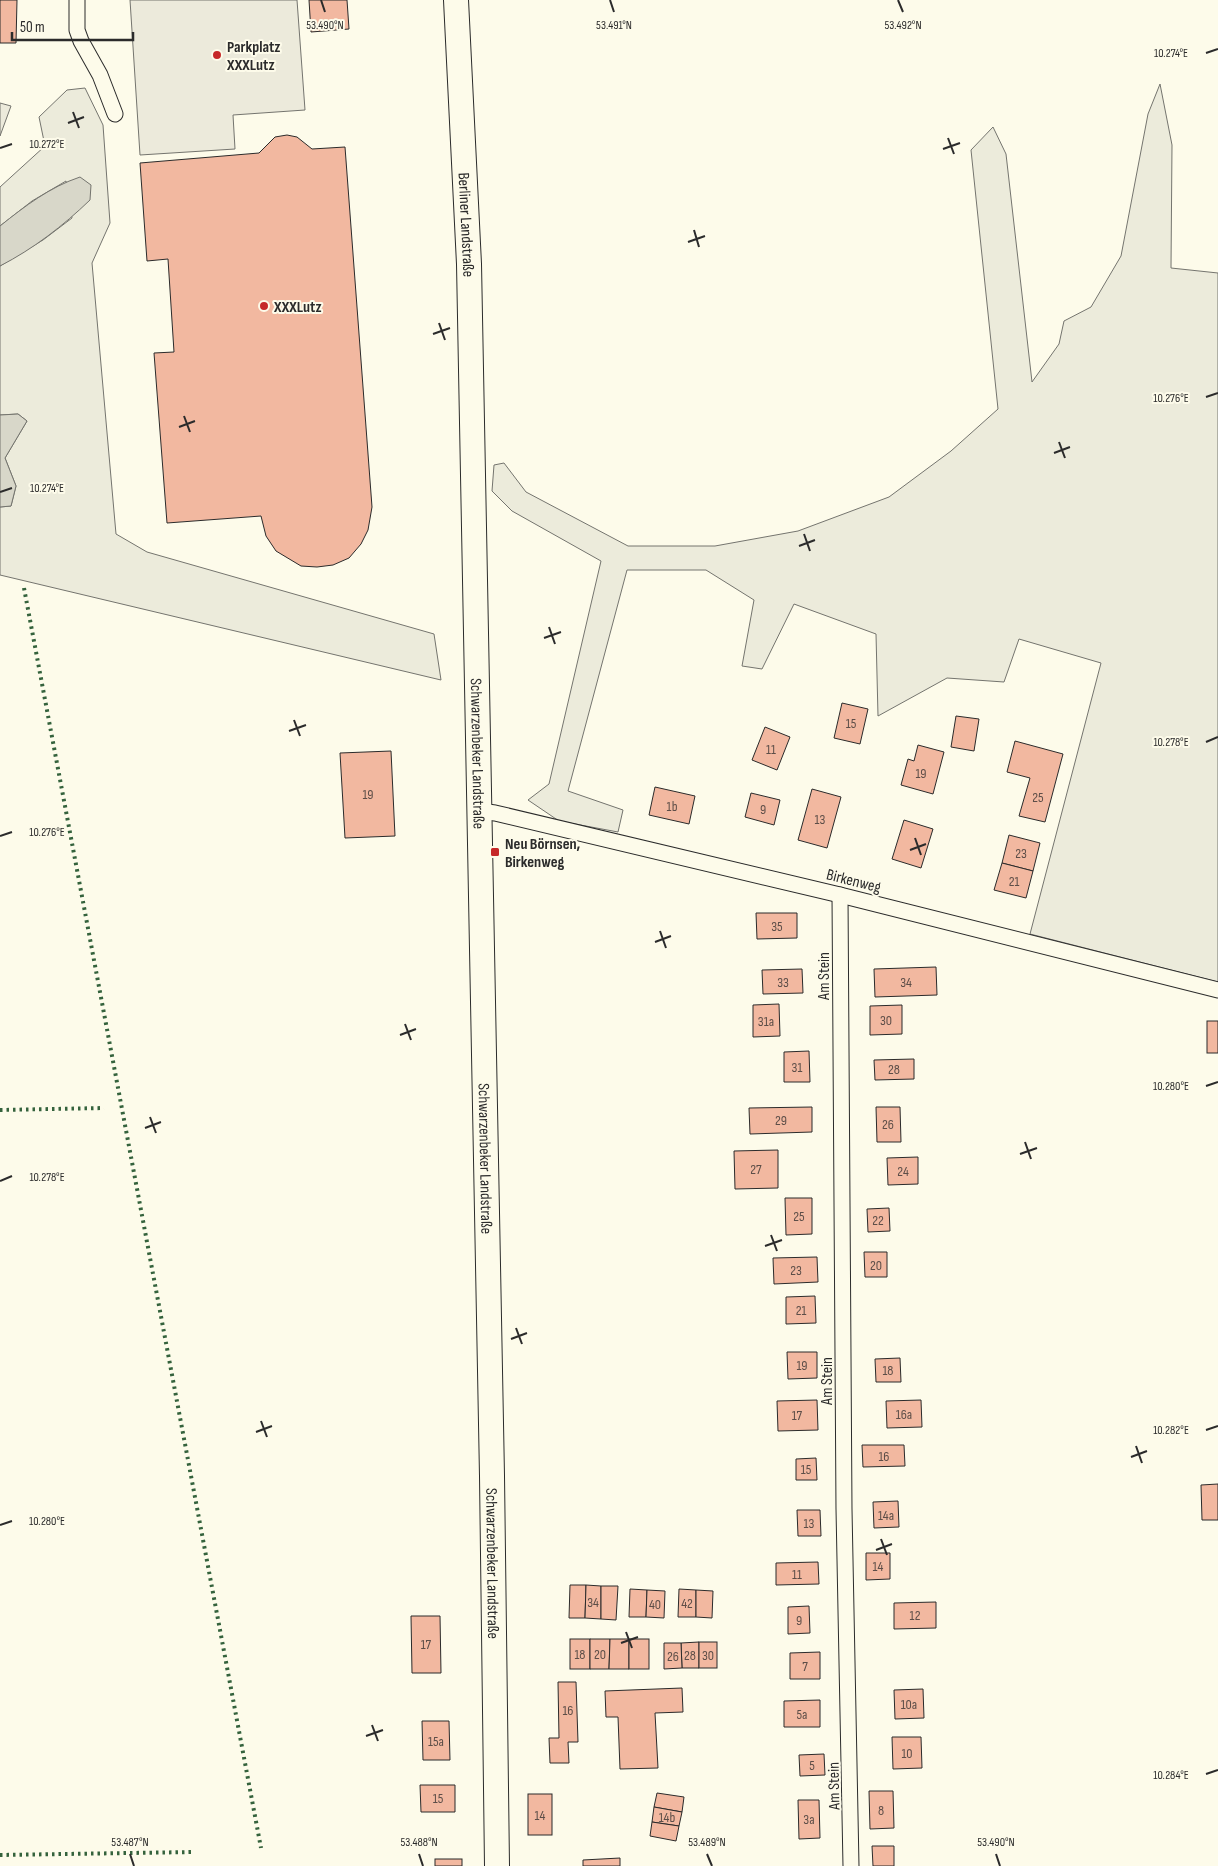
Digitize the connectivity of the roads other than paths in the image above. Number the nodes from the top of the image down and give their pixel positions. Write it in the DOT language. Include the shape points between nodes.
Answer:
graph roads {
  1 [pos="77,0"];
  2 [pos="456,0"];
  3 [pos="115,114"];
  4 [pos="473,451"];
  5 [pos="480,811"];
  6 [pos="840,895"];
  7 [pos="1218,990"];
  8 [pos="497,1866"];
  9 [pos="851,1866"];
  1 -- 3 [label="street" via="77,30"];
  2 -- 4 [label="main road, Berliner Landstraße" via="469,264"];
  4 -- 5 [label="main road, Schwarzenbeker Landstraße"];
  5 -- 6 [label="street, Birkenweg"];
  5 -- 8 [label="main road, Schwarzenbeker Landstraße"];
  6 -- 7 [label="street, Birkenweg"];
  6 -- 9 [label="street, Am Stein" via="844,1509"];
}
